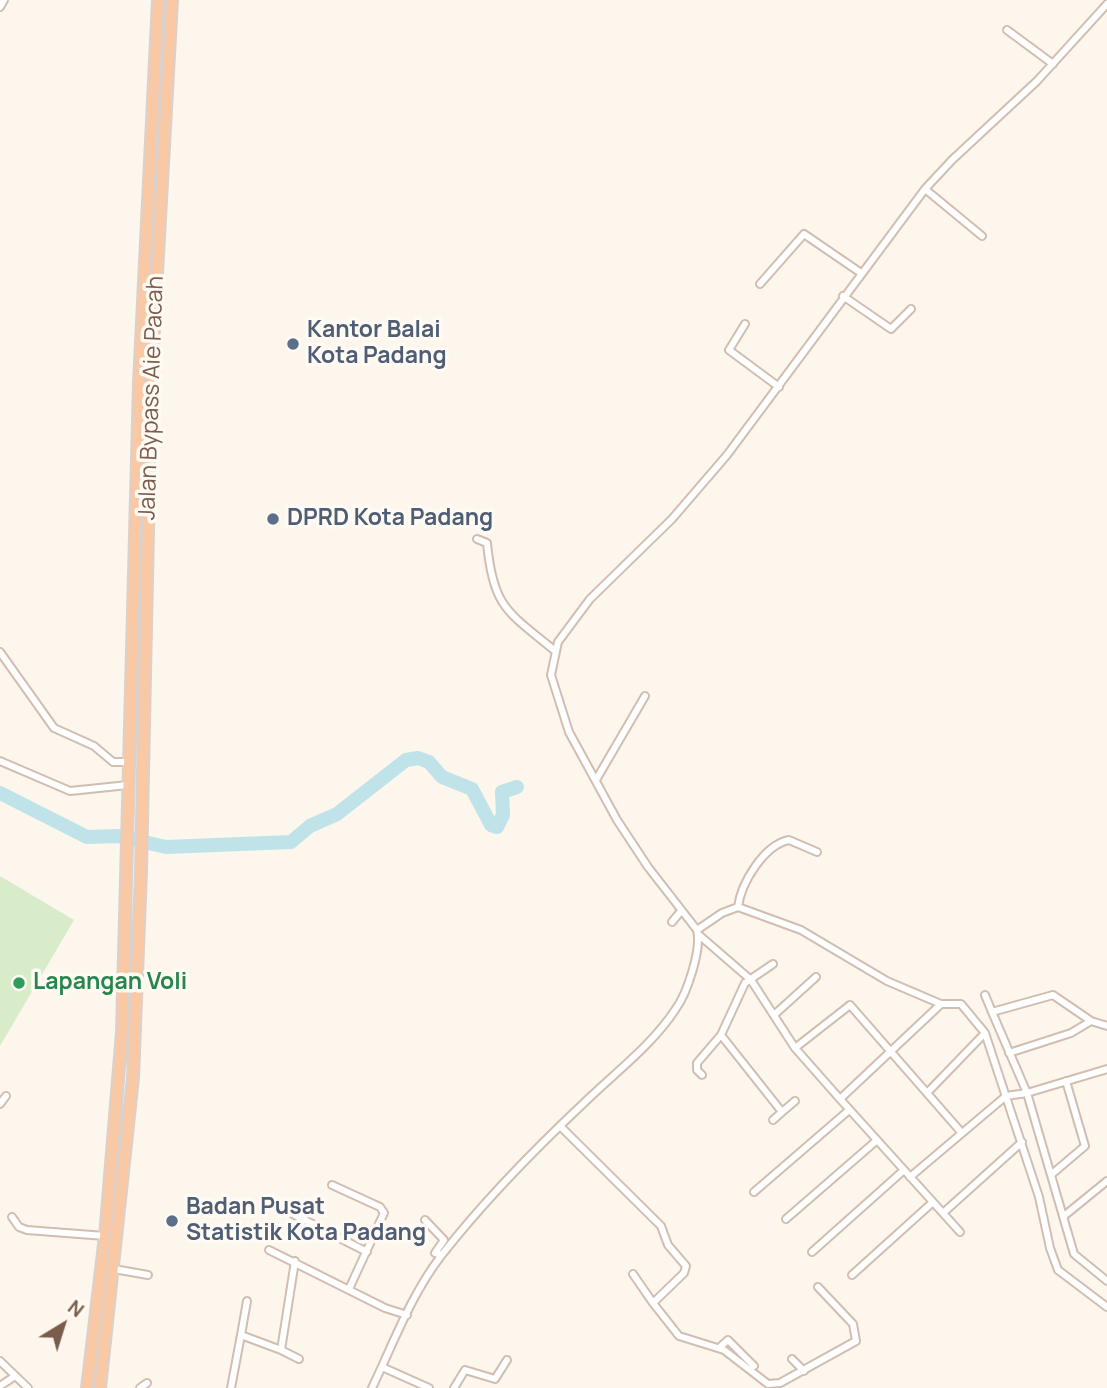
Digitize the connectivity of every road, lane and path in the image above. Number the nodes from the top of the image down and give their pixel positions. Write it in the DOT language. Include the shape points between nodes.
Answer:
graph roads {
  1 [pos="4,0"];
  2 [pos="158,0"];
  3 [pos="172,0"];
  4 [pos="1107,4"];
  5 [pos="0,7"];
  6 [pos="1007,30"];
  7 [pos="156,53"];
  8 [pos="170,53"];
  9 [pos="1053,64"];
  10 [pos="925,189"];
  11 [pos="982,236"];
  12 [pos="861,273"];
  13 [pos="760,284"];
  14 [pos="844,296"];
  15 [pos="911,309"];
  16 [pos="745,324"];
  17 [pos="779,387"];
  18 [pos="477,539"];
  19 [pos="555,651"];
  20 [pos="0,652"];
  21 [pos="645,696"];
  22 [pos="0,761"];
  23 [pos="128,762"];
  24 [pos="596,780"];
  25 [pos="128,789"];
  26 [pos="817,852"];
  27 [pos="738,907"];
  28 [pos="681,911"];
  29 [pos="672,922"];
  30 [pos="698,932"];
  31 [pos="773,964"];
  32 [pos="816,977"];
  33 [pos="751,980"];
  34 [pos="985,995"];
  35 [pos="941,1004"];
  36 [pos="992,1012"];
  37 [pos="774,1015"];
  38 [pos="1091,1021"];
  39 [pos="1107,1026"];
  40 [pos="985,1034"];
  41 [pos="721,1035"];
  42 [pos="795,1048"];
  43 [pos="889,1052"];
  44 [pos="1009,1053"];
  45 [pos="1107,1070"];
  46 [pos="702,1076"];
  47 [pos="1066,1081"];
  48 [pos="927,1093"];
  49 [pos="1021,1094"];
  50 [pos="6,1096"];
  51 [pos="1006,1096"];
  52 [pos="840,1099"];
  53 [pos="795,1101"];
  54 [pos="0,1104"];
  55 [pos="848,1111"];
  56 [pos="782,1112"];
  57 [pos="773,1120"];
  58 [pos="560,1126"];
  59 [pos="961,1132"];
  60 [pos="876,1141"];
  61 [pos="1022,1142"];
  62 [pos="904,1170"];
  63 [pos="1052,1174"];
  64 [pos="910,1177"];
  65 [pos="1107,1181"];
  66 [pos="332,1185"];
  67 [pos="754,1192"];
  68 [pos="933,1202"];
  69 [pos="289,1212"];
  70 [pos="943,1213"];
  71 [pos="1065,1216"];
  72 [pos="12,1217"];
  73 [pos="786,1219"];
  74 [pos="425,1220"];
  75 [pos="960,1232"];
  76 [pos="105,1236"];
  77 [pos="269,1250"];
  78 [pos="368,1252"];
  79 [pos="812,1252"];
  80 [pos="442,1255"];
  81 [pos="295,1261"];
  82 [pos="114,1269"];
  83 [pos="633,1274"];
  84 [pos="148,1275"];
  85 [pos="852,1275"];
  86 [pos="1107,1281"];
  87 [pos="99,1285"];
  88 [pos="112,1286"];
  89 [pos="818,1287"];
  90 [pos="349,1289"];
  91 [pos="247,1301"];
  92 [pos="653,1303"];
  93 [pos="1107,1307"];
  94 [pos="407,1315"];
  95 [pos="241,1335"];
  96 [pos="719,1348"];
  97 [pos="281,1350"];
  98 [pos="299,1359"];
  99 [pos="793,1359"];
  100 [pos="507,1360"];
  101 [pos="0,1361"];
  102 [pos="754,1366"];
  103 [pos="382,1367"];
  104 [pos="804,1371"];
  105 [pos="15,1376"];
  106 [pos="147,1382"];
  107 [pos="414,1385"];
  108 [pos="0,1386"];
  109 [pos="28,1388"];
  110 [pos="87,1388"];
  111 [pos="100,1388"];
  112 [pos="140,1388"];
  113 [pos="231,1388"];
  114 [pos="373,1388"];
  115 [pos="429,1388"];
  116 [pos="454,1388"];
  1 -- 5 [label="street"];
  2 -- 7 [label="highway"];
  3 -- 8 [label="highway, Jalan Bypass Aie Pacah"];
  4 -- 9 [label="street"];
  6 -- 9 [label="street"];
  7 -- 8 [label="highway"];
  7 -- 23 [label="highway" via="139,383"];
  8 -- 82 [label="highway, Jalan Bypass Aie Pacah" via="151,383 133,1078"];
  9 -- 10 [label="street"];
  10 -- 11 [label="street"];
  10 -- 12 [label="street"];
  12 -- 13 [label="street" via="804,234"];
  12 -- 14 [label="street"];
  14 -- 15 [label="street" via="891,329"];
  14 -- 17 [label="street"];
  16 -- 17 [label="street" via="729,349"];
  17 -- 19 [label="street" via="688,502 571,621"];
  18 -- 19 [label="street" via="487,543 496,594"];
  19 -- 24 [label="street" via="551,667 561,711"];
  20 -- 23 [label="street" via="59,733 94,746 113,762"];
  21 -- 24 [label="street"];
  22 -- 25 [label="street" via="70,791"];
  23 -- 25 [label="highway"];
  24 -- 28 [label="street" via="617,820"];
  25 -- 76 [label="highway" via="122,1032"];
  26 -- 27 [label="street" via="789,840 776,845 751,874"];
  27 -- 30 [label="street"];
  27 -- 35 [label="street" via="801,930 887,981"];
  28 -- 29 [label="street"];
  28 -- 30 [label="street"];
  30 -- 33 [label="street"];
  30 -- 58 [label="street" via="689,981 676,1010 659,1032"];
  31 -- 33 [label="street"];
  32 -- 37 [label="street"];
  33 -- 37 [label="street"];
  33 -- 41 [label="street" via="742,987"];
  34 -- 36 [label="street"];
  35 -- 40 [label="street" via="961,1004"];
  35 -- 43 [label="street"];
  36 -- 38 [label="street" via="1053,995"];
  36 -- 44 [label="street"];
  37 -- 42 [label="street"];
  38 -- 39 [label="street"];
  38 -- 44 [label="street" via="1071,1033"];
  40 -- 48 [label="street"];
  40 -- 51 [label="street"];
  41 -- 46 [label="street" via="697,1063"];
  41 -- 56 [label="street"];
  42 -- 43 [label="street" via="848,1005"];
  42 -- 52 [label="street"];
  43 -- 48 [label="street"];
  43 -- 52 [label="street"];
  44 -- 49 [label="street"];
  45 -- 47 [label="street"];
  47 -- 49 [label="street"];
  47 -- 63 [label="street" via="1085,1146"];
  48 -- 59 [label="street"];
  49 -- 51 [label="street"];
  49 -- 63 [label="street"];
  50 -- 54 [label="street"];
  51 -- 59 [label="street"];
  51 -- 61 [label="street"];
  52 -- 55 [label="street"];
  53 -- 56 [label="street"];
  55 -- 60 [label="street"];
  55 -- 67 [label="street"];
  56 -- 57 [label="street"];
  58 -- 80 [label="street"];
  58 -- 92 [label="street" via="661,1226 668,1245 685,1266 684,1273"];
  59 -- 64 [label="street"];
  60 -- 62 [label="street"];
  60 -- 73 [label="street"];
  61 -- 70 [label="street"];
  61 -- 93 [label="street" via="1058,1270"];
  62 -- 64 [label="street"];
  62 -- 79 [label="street"];
  63 -- 71 [label="street"];
  64 -- 68 [label="street"];
  65 -- 71 [label="street"];
  66 -- 78 [label="street" via="383,1209"];
  68 -- 70 [label="street"];
  68 -- 85 [label="street"];
  69 -- 78 [label="street"];
  70 -- 75 [label="street"];
  71 -- 86 [label="street" via="1074,1254"];
  72 -- 76 [label="street" via="27,1230"];
  74 -- 80 [label="street" via="444,1240 435,1253"];
  76 -- 87 [label="highway"];
  77 -- 81 [label="street"];
  78 -- 90 [label="street"];
  80 -- 94 [label="street"];
  81 -- 90 [label="street"];
  81 -- 97 [label="street"];
  82 -- 84 [label="street"];
  82 -- 88 [label="highway, Jalan Bypass Aie Pacah"];
  83 -- 92 [label="street"];
  87 -- 88 [label="highway"];
  87 -- 110 [label="highway"];
  88 -- 111 [label="highway, Jalan Bypass Aie Pacah"];
  89 -- 104 [label="street" via="853,1324 858,1336"];
  90 -- 94 [label="street"];
  91 -- 95 [label="street"];
  92 -- 96 [label="street" via="679,1336"];
  94 -- 103 [label="street"];
  95 -- 97 [label="street"];
  95 -- 113 [label="street"];
  96 -- 102 [label="street" via="728,1340"];
  96 -- 104 [label="street" via="768,1384"];
  97 -- 98 [label="street"];
  99 -- 104 [label="street"];
  100 -- 116 [label="street" via="495,1379 465,1370"];
  101 -- 105 [label="street"];
  103 -- 107 [label="street"];
  103 -- 114 [label="street"];
  105 -- 108 [label="street"];
  105 -- 109 [label="street"];
  106 -- 112 [label="street"];
  107 -- 115 [label="street"];
}
